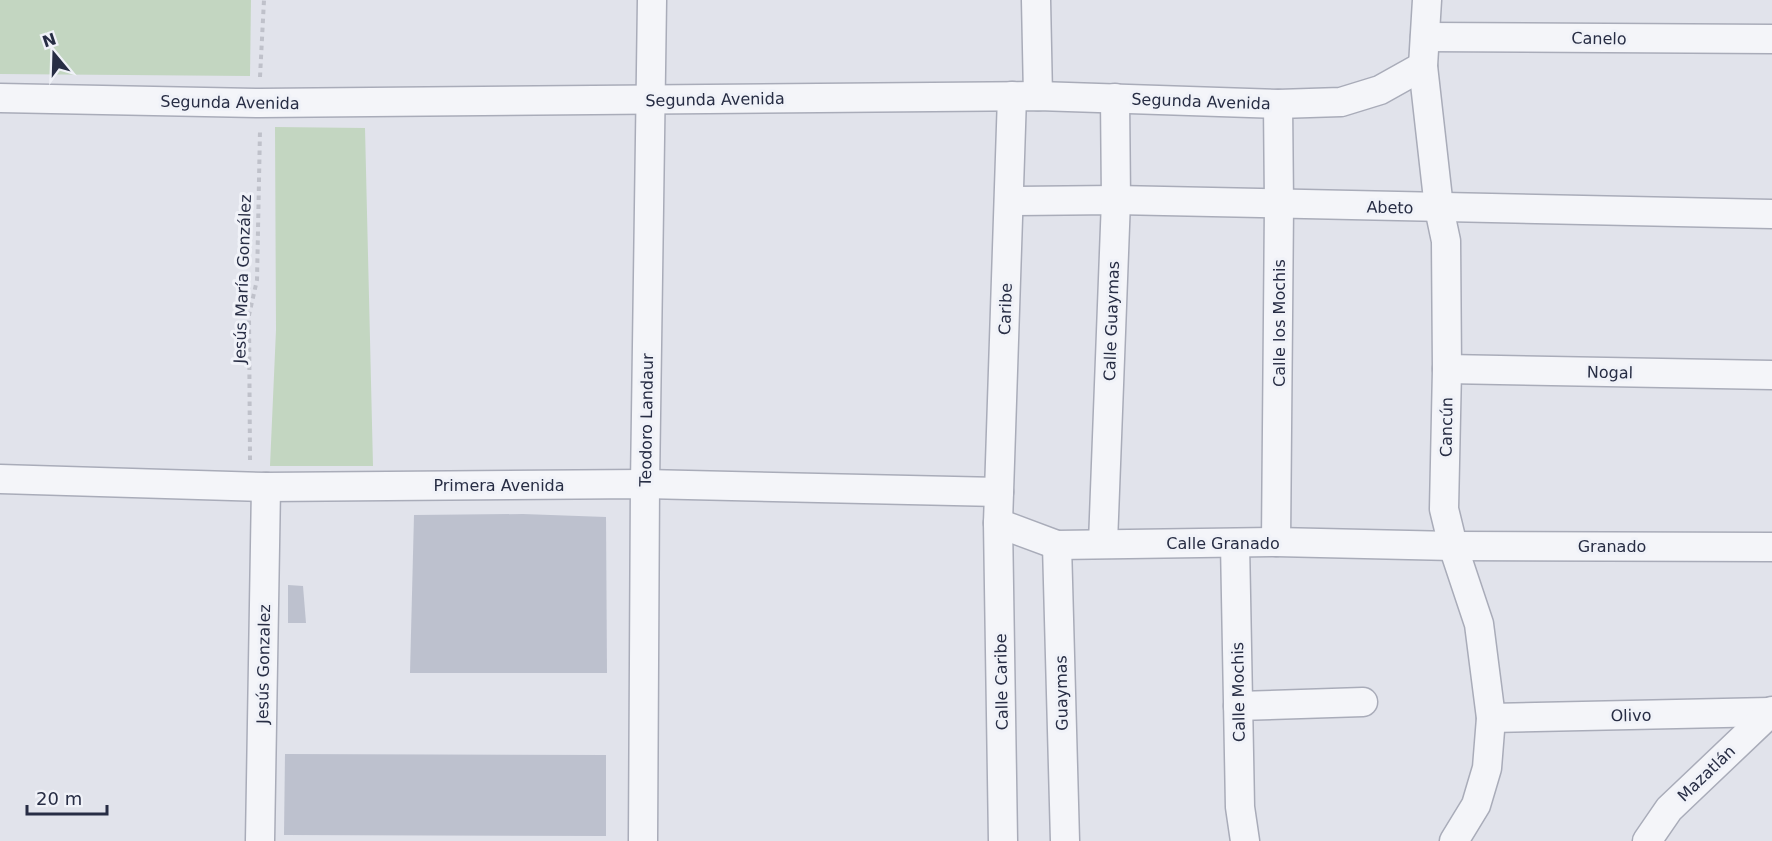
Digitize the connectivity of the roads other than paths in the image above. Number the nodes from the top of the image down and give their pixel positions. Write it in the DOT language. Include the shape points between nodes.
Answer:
graph roads {
  1 [pos="652,0"];
  2 [pos="1036,0"];
  3 [pos="1427,0"];
  4 [pos="1425,37"];
  5 [pos="1772,39"];
  6 [pos="1423,66"];
  7 [pos="1025,96"];
  8 [pos="0,98"];
  9 [pos="1115,98"];
  10 [pos="651,99"];
  11 [pos="1278,104"];
  12 [pos="1116,200"];
  13 [pos="1009,201"];
  14 [pos="1279,205"];
  15 [pos="1439,208"];
  16 [pos="1772,214"];
  17 [pos="1447,369"];
  18 [pos="1772,375"];
  19 [pos="0,479"];
  20 [pos="645,484"];
  21 [pos="257,487"];
  22 [pos="999,492"];
  23 [pos="998,523"];
  24 [pos="1276,542"];
  25 [pos="1102,543"];
  26 [pos="1234,543"];
  27 [pos="1057,545"];
  28 [pos="1453,546"];
  29 [pos="1772,547"];
  30 [pos="1363,702"];
  31 [pos="1238,706"];
  32 [pos="1771,712"];
  33 [pos="1491,718"];
  34 [pos="260,841"];
  35 [pos="643,841"];
  36 [pos="1003,841"];
  37 [pos="1065,841"];
  38 [pos="1245,841"];
  39 [pos="1454,841"];
  40 [pos="1647,841"];
  1 -- 10 [label="street, Teodoro Landaur"];
  2 -- 7 [label="street, Caribe"];
  3 -- 4 [label="street, Cancún"];
  4 -- 5 [label="street, Canelo"];
  4 -- 6 [label="street, Cancún"];
  6 -- 11 [label="street, Segunda Avenida" via="1380,90 1341,102"];
  6 -- 15 [label="street, Cancún"];
  7 -- 9 [label="street, Segunda Avenida"];
  7 -- 10 [label="street, Segunda Avenida"];
  7 -- 13 [label="street, Caribe"];
  8 -- 10 [label="street, Segunda Avenida" via="260,104"];
  9 -- 11 [label="street, Segunda Avenida"];
  9 -- 12 [label="street, Calle Guaymas"];
  10 -- 20 [label="street, Teodoro Landaur"];
  11 -- 14 [label="street, Calle los Mochis"];
  12 -- 13 [label="street, Abeto"];
  12 -- 14 [label="street, Abeto"];
  12 -- 25 [label="street, Calle Guaymas"];
  13 -- 22 [label="street, Caribe"];
  14 -- 15 [label="street, Abeto"];
  14 -- 24 [label="street, Calle los Mochis"];
  15 -- 16 [label="street, Abeto"];
  15 -- 17 [label="street, Cancún" via="1446,241"];
  17 -- 18 [label="street, Nogal"];
  17 -- 28 [label="street, Cancún" via="1444,509"];
  19 -- 21 [label="street, Primera Avenida"];
  20 -- 21 [label="street, Primera Avenida"];
  20 -- 22 [label="street, Primera Avenida"];
  20 -- 35 [label="street, Teodoro Landaur"];
  21 -- 34 [label="street, Jesús Gonzalez"];
  22 -- 23 [label="street, Caribe"];
  23 -- 27 [label="street, Calle Granado"];
  23 -- 36 [label="street, Calle Caribe"];
  24 -- 26 [label="street, Calle Granado"];
  24 -- 28 [label="street, Calle Granado"];
  25 -- 26 [label="street, Calle Granado"];
  25 -- 27 [label="street, Calle Granado"];
  26 -- 31 [label="street, Calle Mochis"];
  27 -- 37 [label="street, Guaymas"];
  28 -- 29 [label="street, Granado"];
  28 -- 33 [label="street, Cancún" via="1479,624"];
  30 -- 31 [label="street"];
  31 -- 38 [label="street, Calle Mochis" via="1240,807"];
  32 -- 33 [label="street, Olivo"];
  32 -- 40 [label="street, Mazatlán" via="1670,809"];
  33 -- 39 [label="street, Cancún" via="1487,768 1476,805"];
}
